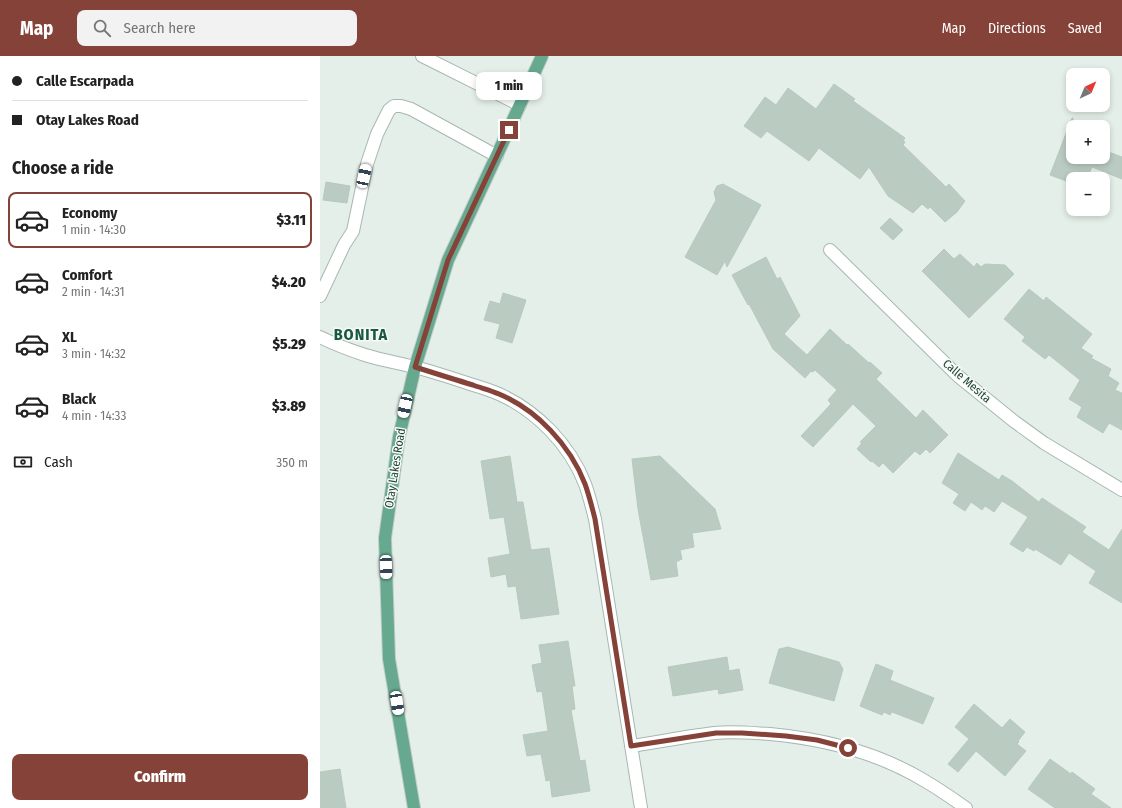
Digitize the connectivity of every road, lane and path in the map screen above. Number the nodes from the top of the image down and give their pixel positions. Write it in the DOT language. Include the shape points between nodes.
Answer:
graph roads {
  1 [pos="422,56"];
  2 [pos="542,56"];
  3 [pos="520,105"];
  4 [pos="497,156"];
  5 [pos="830,250"];
  6 [pos="320,296"];
  7 [pos="320,338"];
  8 [pos="415,367"];
  9 [pos="1122,490"];
  10 [pos="631,746"];
  11 [pos="414,808"];
  12 [pos="641,808"];
  13 [pos="966,808"];
  1 -- 3 [label="street"];
  2 -- 3 [label="main road, Otay Lakes Road"];
  3 -- 4 [label="main road, Otay Lakes Road"];
  4 -- 6 [label="street" via="411,109 394,106 377,134 367,164 352,231"];
  4 -- 8 [label="main road, Otay Lakes Road" via="448,260"];
  5 -- 9 [label="street, Calle Mesita" via="958,376 1044,443"];
  7 -- 8 [label="street" via="366,355"];
  8 -- 10 [label="street" via="498,393 514,401 555,435 576,466 584,482 595,519"];
  8 -- 11 [label="main road, Otay Lakes Road" via="399,437 385,538 389,659"];
  10 -- 12 [label="street"];
  10 -- 13 [label="street" via="716,733 763,733 817,740 894,765 925,781"];
}
